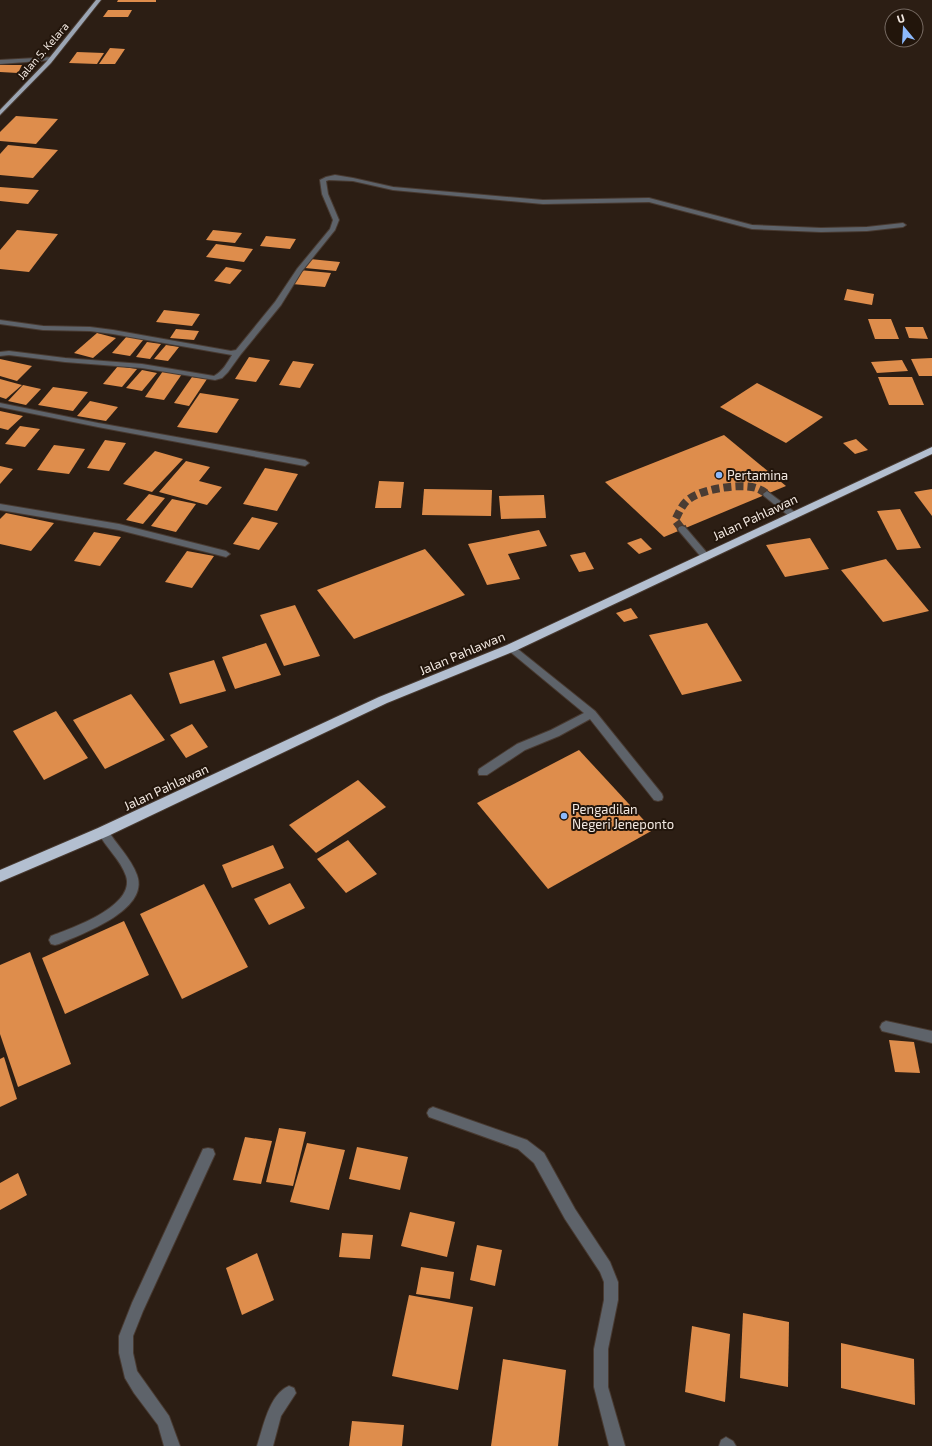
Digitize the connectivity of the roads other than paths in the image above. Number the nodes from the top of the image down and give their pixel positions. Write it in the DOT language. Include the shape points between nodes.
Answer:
graph roads {
  1 [pos="99,0"];
  2 [pos="52,58"];
  3 [pos="0,62"];
  4 [pos="0,113"];
  5 [pos="903,225"];
  6 [pos="0,322"];
  7 [pos="238,352"];
  8 [pos="0,354"];
  9 [pos="0,405"];
  10 [pos="932,450"];
  11 [pos="305,463"];
  12 [pos="767,494"];
  13 [pos="0,507"];
  14 [pos="793,515"];
  15 [pos="682,529"];
  16 [pos="226,554"];
  17 [pos="705,556"];
  18 [pos="511,648"];
  19 [pos="591,714"];
  20 [pos="483,772"];
  21 [pos="658,797"];
  22 [pos="103,832"];
  23 [pos="0,876"];
  24 [pos="55,940"];
  25 [pos="886,1027"];
  26 [pos="932,1037"];
  27 [pos="433,1113"];
  28 [pos="208,1154"];
  29 [pos="289,1393"];
  30 [pos="172,1446"];
  31 [pos="265,1446"];
  32 [pos="617,1446"];
  1 -- 2 [label="main road, Jalan S. Kelara"];
  2 -- 3 [label="street"];
  2 -- 4 [label="main road, Jalan S. Kelara"];
  5 -- 7 [label="street" via="821,230 752,227 650,200 536,201 400,189 327,177 322,180 336,220 333,229"];
  6 -- 7 [label="street" via="43,328 90,329 231,353"];
  7 -- 8 [label="street" via="228,369 214,378 142,366"];
  9 -- 11 [label="street"];
  10 -- 14 [label="highway, Jalan Pahlawan"];
  12 -- 14 [label="street"];
  13 -- 16 [label="street" via="119,527"];
  14 -- 17 [label="highway, Jalan Pahlawan"];
  15 -- 17 [label="street"];
  17 -- 18 [label="highway, Jalan Pahlawan"];
  18 -- 19 [label="street"];
  18 -- 22 [label="highway, Jalan Pahlawan" via="383,700"];
  19 -- 20 [label="street" via="521,747"];
  19 -- 21 [label="street"];
  22 -- 23 [label="highway, Jalan Pahlawan"];
  22 -- 24 [label="street" via="132,877 133,888 129,899 117,910"];
  25 -- 26 [label="street"];
  27 -- 32 [label="street" via="522,1144 539,1158 570,1214 605,1267 611,1282 611,1300 601,1349 601,1387"];
  28 -- 30 [label="street" via="126,1336 130,1373 164,1420"];
  29 -- 31 [label="street" via="275,1412"];
}
